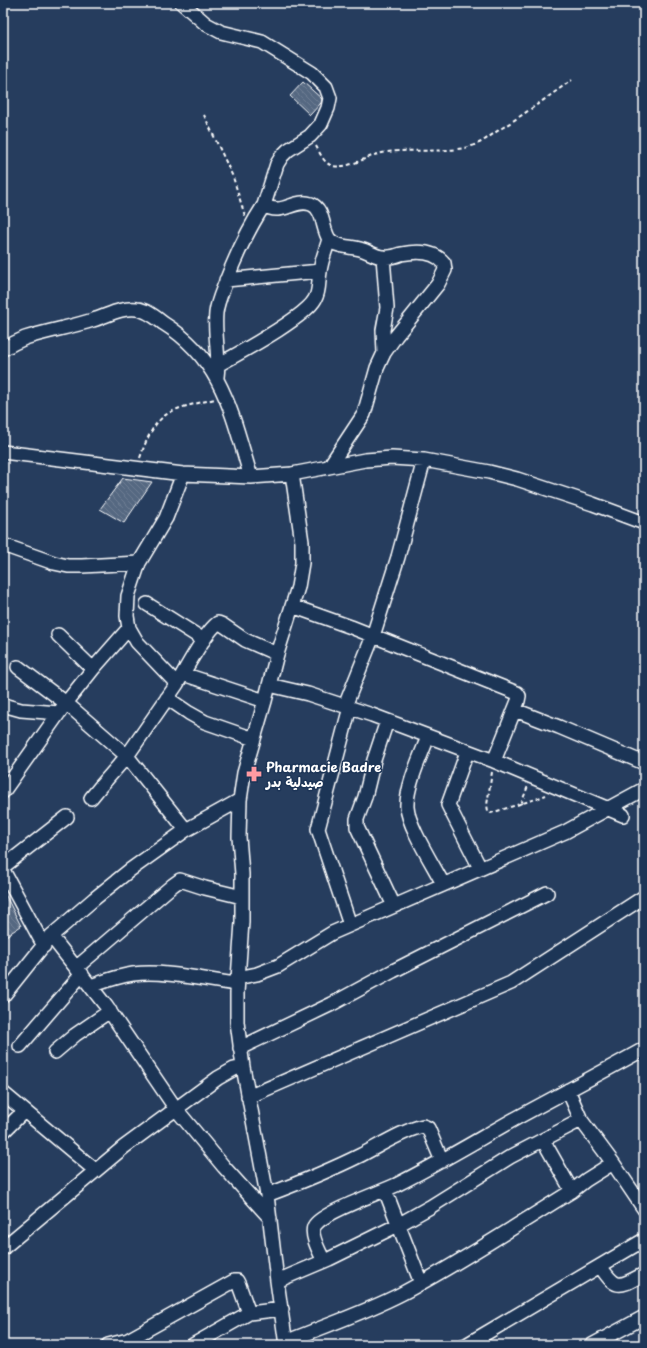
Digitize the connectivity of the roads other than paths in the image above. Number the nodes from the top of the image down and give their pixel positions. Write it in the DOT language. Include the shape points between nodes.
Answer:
graph roads {
  1 [pos="182,3"];
  2 [pos="264,205"];
  3 [pos="329,239"];
  4 [pos="383,257"];
  5 [pos="320,271"];
  6 [pos="226,280"];
  7 [pos="3,349"];
  8 [pos="384,354"];
  9 [pos="218,371"];
  10 [pos="3,452"];
  11 [pos="424,460"];
  12 [pos="329,467"];
  13 [pos="183,474"];
  14 [pos="292,474"];
  15 [pos="251,477"];
  16 [pos="644,523"];
  17 [pos="3,545"];
  18 [pos="139,563"];
  19 [pos="147,604"];
  20 [pos="292,606"];
  21 [pos="128,628"];
  22 [pos="58,634"];
  23 [pos="373,636"];
  24 [pos="204,640"];
  25 [pos="277,654"];
  26 [pos="18,667"];
  27 [pos="93,669"];
  28 [pos="180,679"];
  29 [pos="269,685"];
  30 [pos="167,698"];
  31 [pos="266,700"];
  32 [pos="3,705"];
  33 [pos="348,707"];
  34 [pos="62,708"];
  35 [pos="514,710"];
  36 [pos="387,721"];
  37 [pos="428,737"];
  38 [pos="254,739"];
  39 [pos="467,752"];
  40 [pos="127,756"];
  41 [pos="494,761"];
  42 [pos="644,763"];
  43 [pos="644,789"];
  44 [pos="3,792"];
  45 [pos="91,798"];
  46 [pos="240,800"];
  47 [pos="609,809"];
  48 [pos="623,815"];
  49 [pos="67,817"];
  50 [pos="186,830"];
  51 [pos="3,868"];
  52 [pos="480,868"];
  53 [pos="443,884"];
  54 [pos="547,893"];
  55 [pos="242,897"];
  56 [pos="644,897"];
  57 [pos="394,906"];
  58 [pos="350,925"];
  59 [pos="48,941"];
  60 [pos="79,971"];
  61 [pos="237,981"];
  62 [pos="91,986"];
  63 [pos="3,996"];
  64 [pos="110,1012"];
  65 [pos="20,1046"];
  66 [pos="240,1048"];
  67 [pos="644,1049"];
  68 [pos="55,1052"];
  69 [pos="243,1067"];
  70 [pos="568,1090"];
  71 [pos="3,1093"];
  72 [pos="248,1098"];
  73 [pos="176,1109"];
  74 [pos="24,1111"];
  75 [pos="581,1120"];
  76 [pos="3,1132"];
  77 [pos="543,1140"];
  78 [pos="442,1160"];
  79 [pos="613,1163"];
  80 [pos="95,1170"];
  81 [pos="385,1190"];
  82 [pos="572,1191"];
  83 [pos="267,1195"];
  84 [pos="644,1209"];
  85 [pos="270,1218"];
  86 [pos="398,1224"];
  87 [pos="644,1240"];
  88 [pos="3,1248"];
  89 [pos="324,1262"];
  90 [pos="600,1266"];
  91 [pos="644,1274"];
  92 [pos="277,1281"];
  93 [pos="421,1283"];
  94 [pos="282,1309"];
  95 [pos="249,1313"];
  96 [pos="644,1317"];
  97 [pos="128,1342"];
  98 [pos="286,1343"];
  99 [pos="108,1345"];
  100 [pos="193,1345"];
  101 [pos="466,1345"];
  102 [pos="592,1345"];
  1 -- 2 [label="street" via="220,32 262,42 312,73 326,87 330,98 321,124 310,136 282,156"];
  2 -- 3 [label="street" via="268,208 282,209 301,202 314,206 323,220"];
  2 -- 6 [label="street" via="249,228"];
  3 -- 4 [label="street" via="334,244"];
  3 -- 5 [label="street"];
  4 -- 8 [label="street" via="387,308 383,330"];
  4 -- 8 [label="street" via="430,253 443,261 445,268 438,284"];
  5 -- 6 [label="street"];
  5 -- 9 [label="street" via="319,290 314,301 305,310"];
  6 -- 9 [label="street" via="216,313"];
  7 -- 9 [label="street" via="25,338 94,320 122,309 136,309 145,310 168,325"];
  8 -- 12 [label="street" via="377,368 364,414"];
  9 -- 15 [label="street"];
  10 -- 13 [label="street"];
  11 -- 12 [label="street" via="381,458"];
  11 -- 16 [label="street" via="517,479"];
  11 -- 23 [label="street" via="398,557"];
  12 -- 14 [label="street"];
  13 -- 15 [label="street"];
  13 -- 18 [label="street" via="166,518"];
  14 -- 15 [label="street"];
  14 -- 20 [label="street" via="302,542 300,576"];
  17 -- 18 [label="street" via="68,566"];
  18 -- 21 [label="street" via="128,596"];
  19 -- 24 [label="street"];
  20 -- 23 [label="street"];
  20 -- 25 [label="street"];
  21 -- 27 [label="street"];
  21 -- 28 [label="street" via="137,642"];
  22 -- 27 [label="street"];
  23 -- 33 [label="street"];
  23 -- 35 [label="street" via="514,692 519,699"];
  24 -- 25 [label="street" via="218,623 245,640"];
  24 -- 28 [label="street"];
  25 -- 29 [label="street"];
  26 -- 34 [label="street"];
  27 -- 34 [label="street"];
  28 -- 30 [label="street"];
  28 -- 31 [label="street"];
  29 -- 31 [label="street"];
  29 -- 33 [label="street"];
  30 -- 38 [label="street" via="205,722"];
  30 -- 40 [label="street"];
  31 -- 38 [label="street"];
  32 -- 34 [label="street" via="21,710"];
  33 -- 36 [label="street"];
  33 -- 58 [label="street" via="318,828"];
  34 -- 40 [label="street"];
  34 -- 44 [label="street"];
  35 -- 41 [label="street"];
  35 -- 42 [label="street"];
  36 -- 37 [label="street"];
  36 -- 57 [label="street" via="356,822"];
  37 -- 39 [label="street"];
  37 -- 53 [label="street" via="410,788 407,807 416,832"];
  38 -- 46 [label="street" via="244,773"];
  39 -- 41 [label="street"];
  39 -- 52 [label="street" via="448,806"];
  40 -- 45 [label="street"];
  40 -- 50 [label="street"];
  41 -- 47 [label="street"];
  43 -- 47 [label="street"];
  46 -- 50 [label="street"];
  46 -- 55 [label="street"];
  47 -- 48 [label="street"];
  47 -- 52 [label="street" via="564,832"];
  49 -- 51 [label="street"];
  50 -- 59 [label="street" via="130,870"];
  51 -- 59 [label="street"];
  52 -- 53 [label="street"];
  53 -- 57 [label="street"];
  54 -- 66 [label="street" via="314,1013"];
  55 -- 60 [label="street" via="180,880 116,933"];
  55 -- 61 [label="street"];
  56 -- 72 [label="street" via="512,983"];
  57 -- 58 [label="street"];
  58 -- 61 [label="street" via="326,936 278,966"];
  59 -- 60 [label="street"];
  59 -- 63 [label="street"];
  60 -- 62 [label="street"];
  60 -- 65 [label="street"];
  61 -- 62 [label="street" via="147,974 124,976"];
  61 -- 66 [label="street"];
  62 -- 64 [label="street"];
  64 -- 68 [label="street"];
  64 -- 73 [label="street"];
  66 -- 69 [label="street"];
  67 -- 70 [label="street"];
  69 -- 72 [label="street"];
  69 -- 73 [label="street" via="218,1078"];
  70 -- 75 [label="street"];
  70 -- 78 [label="street"];
  71 -- 74 [label="street"];
  72 -- 83 [label="street"];
  73 -- 80 [label="street"];
  73 -- 85 [label="street"];
  74 -- 76 [label="street"];
  74 -- 80 [label="street"];
  75 -- 77 [label="street"];
  75 -- 79 [label="street"];
  77 -- 82 [label="street"];
  77 -- 86 [label="street"];
  78 -- 81 [label="street"];
  78 -- 83 [label="street" via="428,1128 423,1126"];
  79 -- 82 [label="street"];
  79 -- 84 [label="street"];
  80 -- 88 [label="street"];
  81 -- 86 [label="street"];
  81 -- 89 [label="street" via="328,1215 316,1223 312,1230"];
  82 -- 93 [label="street"];
  83 -- 85 [label="street"];
  85 -- 92 [label="street"];
  86 -- 89 [label="street"];
  86 -- 93 [label="street"];
  87 -- 90 [label="street"];
  89 -- 92 [label="street"];
  90 -- 91 [label="street" via="610,1281 616,1284 624,1285"];
  90 -- 101 [label="street"];
  92 -- 94 [label="street"];
  93 -- 98 [label="street" via="355,1315"];
  94 -- 95 [label="street"];
  94 -- 98 [label="street"];
  95 -- 97 [label="street" via="239,1285 234,1281"];
  95 -- 100 [label="street"];
  96 -- 102 [label="street"];
  97 -- 99 [label="street"];
}
